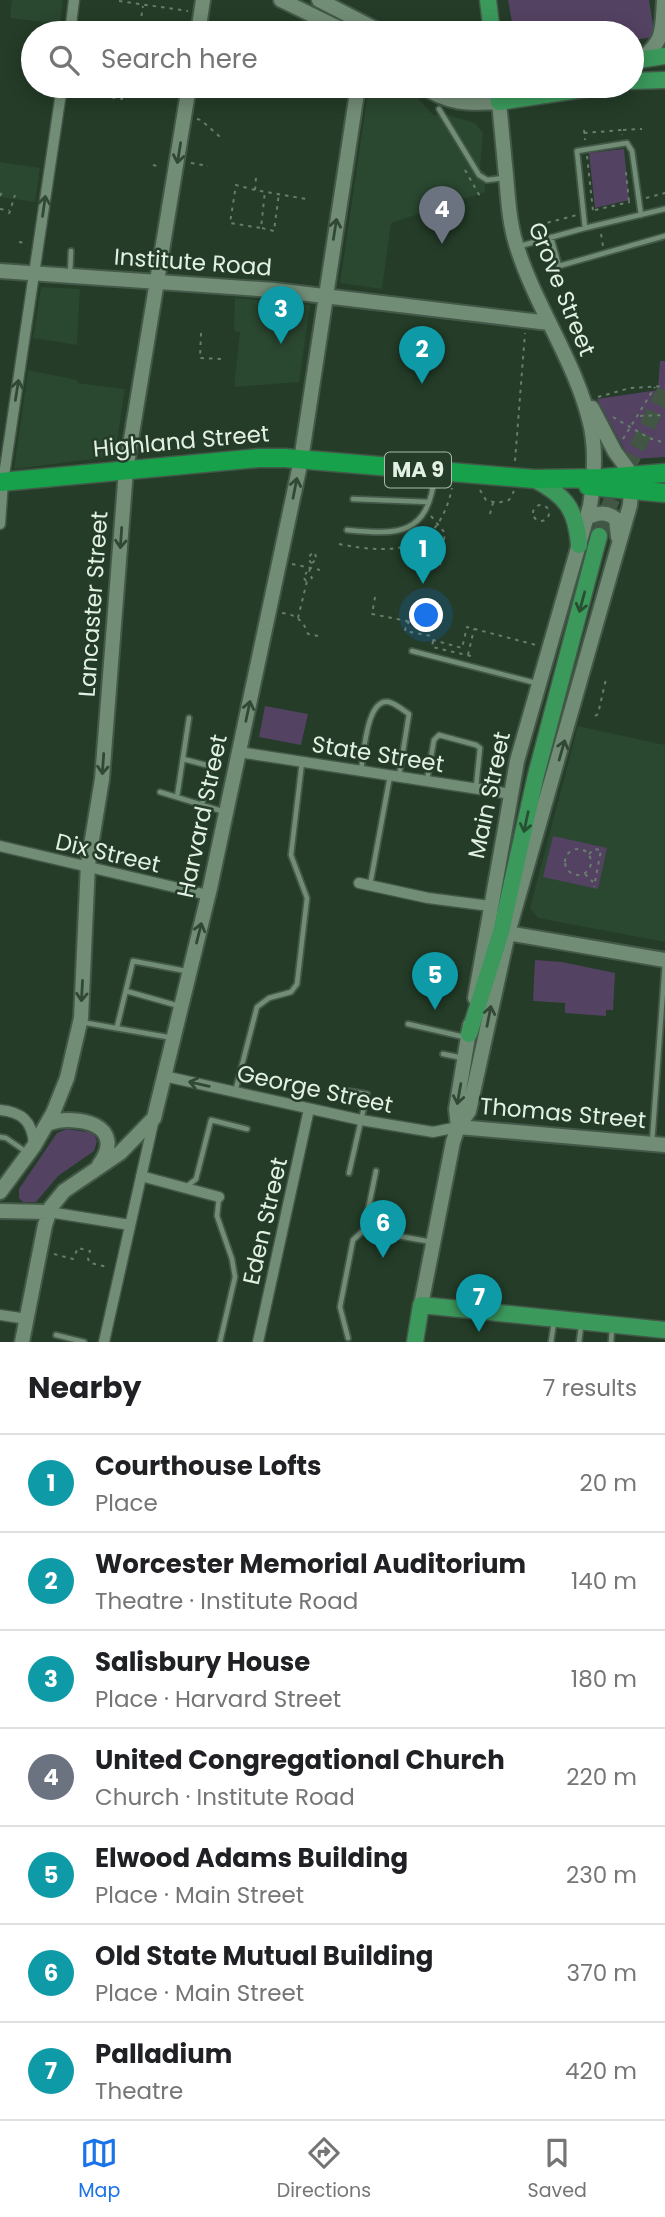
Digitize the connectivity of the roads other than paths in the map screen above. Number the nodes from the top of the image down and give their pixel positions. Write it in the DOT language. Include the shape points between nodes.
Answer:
graph roads {
  1 [pos="74,0"];
  2 [pos="281,0"];
  3 [pos="318,0"];
  4 [pos="488,0"];
  5 [pos="664,0"];
  6 [pos="71,21"];
  7 [pos="324,21"];
  8 [pos="353,21"];
  9 [pos="491,21"];
  10 [pos="644,55"];
  11 [pos="665,57"];
  12 [pos="644,59"];
  13 [pos="664,80"];
  14 [pos="644,81"];
  15 [pos="60,98"];
  16 [pos="191,98"];
  17 [pos="356,98"];
  18 [pos="444,98"];
  19 [pos="476,98"];
  20 [pos="498,98"];
  21 [pos="439,109"];
  22 [pos="506,177"];
  23 [pos="665,209"];
  24 [pos="641,215"];
  25 [pos="585,228"];
  26 [pos="665,236"];
  27 [pos="551,237"];
  28 [pos="517,247"];
  29 [pos="71,251"];
  30 [pos="0,271"];
  31 [pos="34,274"];
  32 [pos="70,276"];
  33 [pos="158,284"];
  34 [pos="325,297"];
  35 [pos="549,323"];
  36 [pos="576,383"];
  37 [pos="301,460"];
  38 [pos="126,470"];
  39 [pos="436,471"];
  40 [pos="665,473"];
  41 [pos="534,479"];
  42 [pos="2,482"];
  43 [pos="593,482"];
  44 [pos="632,483"];
  45 [pos="665,493"];
  46 [pos="353,499"];
  47 [pos="430,502"];
  48 [pos="586,518"];
  49 [pos="0,524"];
  50 [pos="347,530"];
  51 [pos="599,536"];
  52 [pos="579,545"];
  53 [pos="618,546"];
  54 [pos="412,651"];
  55 [pos="539,683"];
  56 [pos="189,718"];
  57 [pos="239,752"];
  58 [pos="183,759"];
  59 [pos="302,762"];
  60 [pos="361,771"];
  61 [pos="395,776"];
  62 [pos="427,781"];
  63 [pos="475,789"];
  64 [pos="160,792"];
  65 [pos="511,794"];
  66 [pos="177,797"];
  67 [pos="202,805"];
  68 [pos="226,812"];
  69 [pos="0,846"];
  70 [pos="88,869"];
  71 [pos="359,883"];
  72 [pos="370,886"];
  73 [pos="208,895"];
  74 [pos="490,906"];
  75 [pos="504,933"];
  76 [pos="665,962"];
  77 [pos="189,972"];
  78 [pos="126,991"];
  79 [pos="181,1007"];
  80 [pos="80,1021"];
  81 [pos="408,1024"];
  82 [pos="117,1027"];
  83 [pos="468,1036"];
  84 [pos="173,1038"];
  85 [pos="443,1054"];
  86 [pos="465,1058"];
  87 [pos="164,1076"];
  88 [pos="348,1091"];
  89 [pos="235,1093"];
  90 [pos="309,1109"];
  91 [pos="0,1110"];
  92 [pos="154,1118"];
  93 [pos="361,1120"];
  94 [pos="47,1124"];
  95 [pos="458,1127"];
  96 [pos="247,1129"];
  97 [pos="0,1137"];
  98 [pos="658,1144"];
  99 [pos="31,1150"];
  100 [pos="97,1167"];
  101 [pos="376,1171"];
  102 [pos="349,1173"];
  103 [pos="141,1176"];
  104 [pos="5,1186"];
  105 [pos="185,1188"];
  106 [pos="219,1197"];
  107 [pos="47,1208"];
  108 [pos="0,1211"];
  109 [pos="21,1211"];
  110 [pos="130,1225"];
  111 [pos="364,1230"];
  112 [pos="433,1242"];
  113 [pos="421,1305"];
  114 [pos="0,1315"];
  115 [pos="27,1319"];
  116 [pos="555,1319"];
  117 [pos="582,1322"];
  118 [pos="613,1325"];
  119 [pos="665,1330"];
  120 [pos="56,1335"];
  121 [pos="348,1338"];
  122 [pos="22,1342"];
  123 [pos="84,1342"];
  124 [pos="104,1342"];
  125 [pos="220,1342"];
  126 [pos="258,1342"];
  127 [pos="415,1342"];
  128 [pos="551,1342"];
  129 [pos="579,1342"];
  130 [pos="611,1342"];
  1 -- 6 [label="street"];
  2 -- 7 [label="main road"];
  3 -- 8 [label="main road"];
  4 -- 9 [label="main road"];
  5 -- 10 [label="main road" via="662,38"];
  11 -- 12 [label="main road"];
  13 -- 14 [label="main road"];
  31 -- 15 [label="street, one-way"];
  16 -- 33 [label="main road, Lancaster Street, one-way"];
  34 -- 17 [label="main road, Harvard Street, one-way"];
  18 -- 19 [label="main road" via="454,102"];
  20 -- 22 [label="main road, Grove Street"];
  21 -- 22 [label="lane" via="479,175 487,180"];
  22 -- 28 [label="main road, Grove Street"];
  23 -- 24 [label="lane"];
  24 -- 25 [label="lane"];
  24 -- 25 [label="lane" via="627,143 577,151"];
  25 -- 27 [label="lane"];
  26 -- 27 [label="lane" via="559,266"];
  27 -- 28 [label="lane"];
  28 -- 35 [label="main road, Grove Street"];
  29 -- 32 [label="lane"];
  30 -- 31 [label="main road, Institute Road"];
  31 -- 32 [label="main road, Institute Road"];
  42 -- 31 [label="street, one-way"];
  32 -- 33 [label="main road, Institute Road"];
  33 -- 34 [label="main road, Institute Road"];
  33 -- 38 [label="main road, Lancaster Street"];
  34 -- 35 [label="main road, Institute Road"];
  34 -- 37 [label="main road, Harvard Street"];
  35 -- 36 [label="main road, Grove Street"];
  36 -- 43 [label="main road, Grove Street" via="591,428"];
  36 -- 44 [label="main road, Grove Street"];
  37 -- 38 [label="highway, Highland Street / MA 9" via="239,458"];
  37 -- 39 [label="highway, Highland Street / MA 9"];
  57 -- 37 [label="main road, Harvard Street, one-way"];
  38 -- 42 [label="highway, Highland Street / MA 9"];
  38 -- 70 [label="main road, Lancaster Street, one-way" via="102,779"];
  39 -- 41 [label="highway, Highland Street / MA 9"];
  39 -- 47 [label="lane"];
  40 -- 44 [label="highway, MA 9"];
  41 -- 43 [label="highway, Highland Street / MA 9"];
  41 -- 52 [label="main road" via="567,503"];
  42 -- 49 [label="street"];
  43 -- 44 [label="highway, MA 9"];
  43 -- 48 [label="main road, Main Street"];
  44 -- 45 [label="highway, MA 9"];
  44 -- 53 [label="main road, Main Street"];
  46 -- 47 [label="lane"];
  47 -- 50 [label="lane" via="421,518 400,532"];
  48 -- 52 [label="main road, Main Street"];
  48 -- 53 [label="main road" via="602,513 616,519"];
  51 -- 75 [label="main road, one-way" via="536,775"];
  52 -- 55 [label="main road, Main Street"];
  75 -- 53 [label="main road, Main Street, one-way" via="579,692"];
  54 -- 55 [label="lane"];
  55 -- 65 [label="main road, Main Street"];
  56 -- 58 [label="lane"];
  57 -- 59 [label="street, State Street"];
  57 -- 68 [label="main road, Harvard Street"];
  58 -- 66 [label="lane"];
  58 -- 67 [label="lane" via="210,766"];
  59 -- 60 [label="street, State Street"];
  59 -- 89 [label="lane" via="292,855 307,898 297,984 291,992 257,1007"];
  60 -- 61 [label="street, State Street"];
  60 -- 61 [label="lane" via="370,718 375,708 389,702 409,713"];
  61 -- 62 [label="street, State Street"];
  61 -- 72 [label="lane"];
  62 -- 63 [label="street, State Street"];
  62 -- 63 [label="lane" via="434,740 439,735 480,748"];
  63 -- 65 [label="street, State Street"];
  64 -- 66 [label="lane"];
  65 -- 74 [label="main road, Main Street"];
  66 -- 67 [label="lane"];
  67 -- 68 [label="lane"];
  68 -- 73 [label="main road, Harvard Street"];
  69 -- 70 [label="street, Dix Street"];
  70 -- 73 [label="street, Dix Street"];
  70 -- 80 [label="main road, Lancaster Street, one-way"];
  71 -- 72 [label="street"];
  72 -- 74 [label="street"];
  77 -- 73 [label="main road, Harvard Street, one-way"];
  74 -- 83 [label="main road, Main Street"];
  75 -- 76 [label="main road"];
  75 -- 83 [label="main road"];
  95 -- 75 [label="main road, Main Street, one-way" via="469,1111"];
  76 -- 98 [label="lane"];
  77 -- 78 [label="lane" via="133,961"];
  77 -- 79 [label="main road, Harvard Street"];
  78 -- 79 [label="lane"];
  78 -- 82 [label="lane"];
  79 -- 84 [label="main road, Harvard Street"];
  80 -- 82 [label="lane"];
  80 -- 94 [label="main road, Lancaster Street" via="67,1078"];
  81 -- 83 [label="lane"];
  82 -- 84 [label="lane"];
  83 -- 86 [label="main road, Main Street"];
  84 -- 87 [label="main road, Harvard Street"];
  85 -- 86 [label="lane"];
  86 -- 95 [label="main road, Main Street, one-way" via="456,1109"];
  89 -- 87 [label="street, George Street, one-way"];
  87 -- 92 [label="main road, Harvard Street"];
  88 -- 93 [label="lane" via="367,1094"];
  89 -- 90 [label="street, George Street"];
  90 -- 93 [label="street, George Street"];
  90 -- 126 [label="street, Eden Street"];
  91 -- 99 [label="street" via="26,1118 32,1130"];
  92 -- 100 [label="main road" via="120,1153"];
  92 -- 103 [label="street, Harvard Street"];
  93 -- 95 [label="street, George Street" via="433,1132"];
  93 -- 102 [label="lane"];
  94 -- 99 [label="main road, Lancaster Street"];
  94 -- 100 [label="main road" via="64,1120 101,1127 107,1145"];
  95 -- 98 [label="main road, Thomas Street"];
  95 -- 112 [label="main road, Main Street"];
  96 -- 105 [label="lane" via="211,1120 196,1179"];
  97 -- 99 [label="lane"];
  99 -- 104 [label="main road, Lancaster Street"];
  100 -- 107 [label="main road"];
  101 -- 111 [label="lane"];
  103 -- 105 [label="street"];
  103 -- 110 [label="street, Harvard Street"];
  104 -- 109 [label="main road" via="9,1201"];
  105 -- 106 [label="street"];
  106 -- 125 [label="lane" via="217,1216 235,1277"];
  107 -- 109 [label="main road"];
  107 -- 110 [label="street"];
  107 -- 115 [label="main road"];
  108 -- 109 [label="main road"];
  110 -- 124 [label="street, Harvard Street"];
  111 -- 112 [label="lane"];
  111 -- 121 [label="lane" via="354,1240 340,1307"];
  112 -- 113 [label="main road, Main Street"];
  113 -- 116 [label="main road"];
  113 -- 127 [label="main road, Main Street"];
  114 -- 115 [label="street"];
  115 -- 122 [label="main road"];
  116 -- 117 [label="main road"];
  116 -- 128 [label="lane"];
  117 -- 118 [label="main road"];
  117 -- 129 [label="lane"];
  118 -- 119 [label="main road"];
  118 -- 130 [label="lane"];
  120 -- 123 [label="lane"];
}
